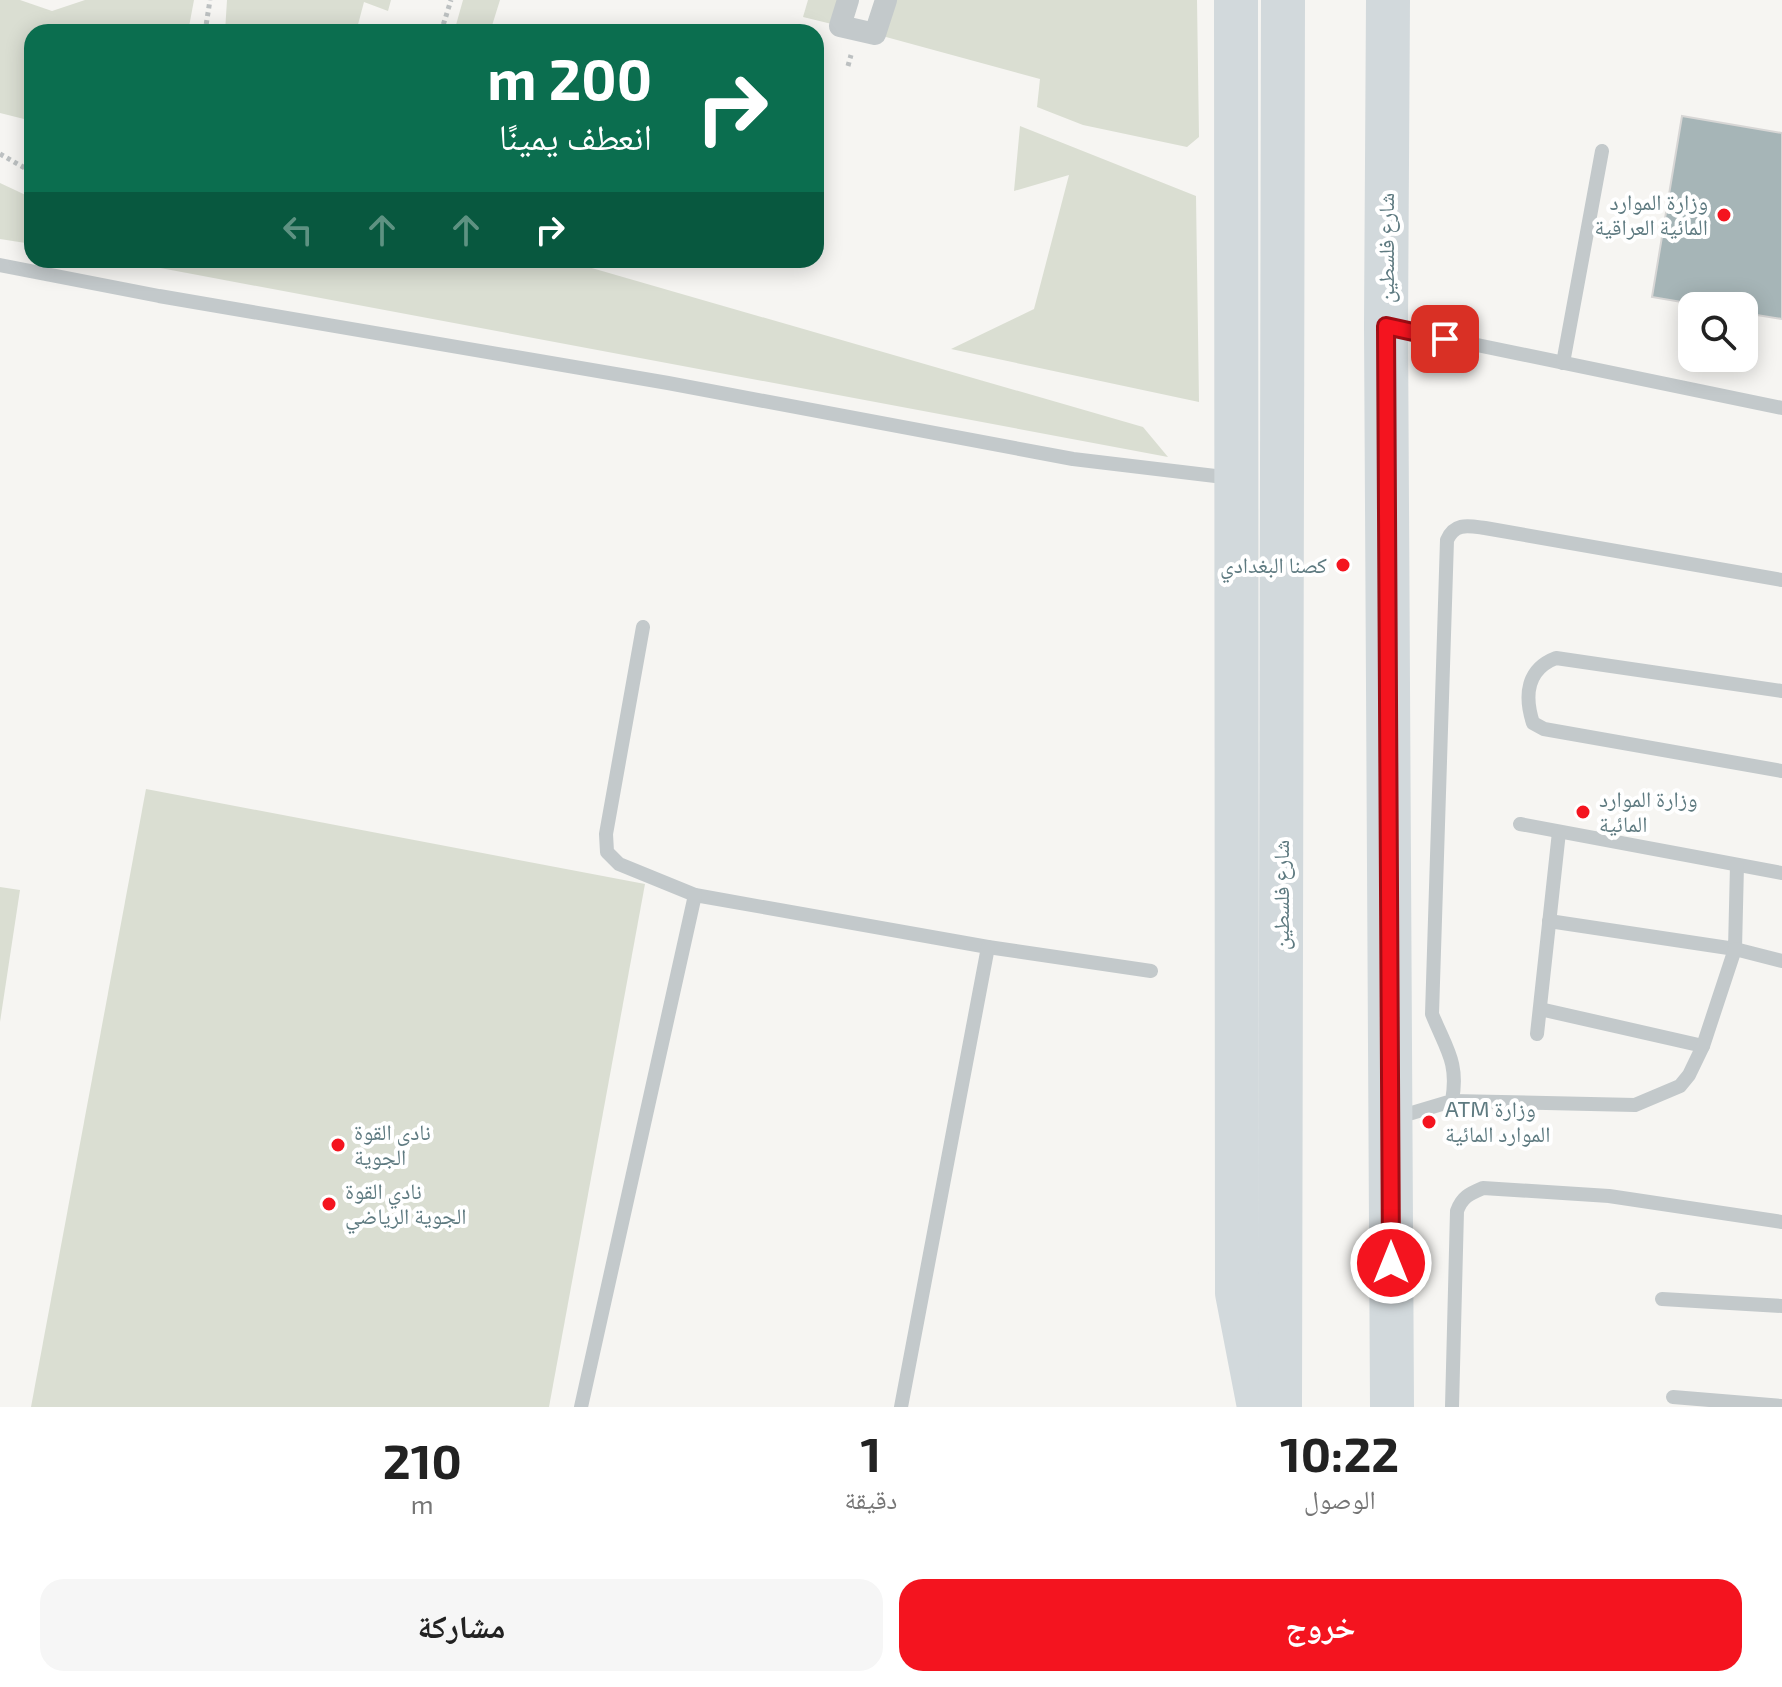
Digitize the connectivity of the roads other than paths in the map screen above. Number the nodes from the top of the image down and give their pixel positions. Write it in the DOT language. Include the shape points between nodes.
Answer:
graph roads {
  1 [pos="848,0"];
  2 [pos="886,0"];
  3 [pos="1236,0"];
  4 [pos="1283,0"];
  5 [pos="1388,0"];
  6 [pos="1602,151"];
  7 [pos="0,265"];
  8 [pos="1386,326"];
  9 [pos="1563,363"];
  10 [pos="1782,408"];
  11 [pos="1236,479"];
  12 [pos="1782,580"];
  13 [pos="643,627"];
  14 [pos="1782,691"];
  15 [pos="1782,771"];
  16 [pos="1520,824"];
  17 [pos="1559,832"];
  18 [pos="1737,865"];
  19 [pos="1782,873"];
  20 [pos="695,895"];
  21 [pos="1549,921"];
  22 [pos="988,947"];
  23 [pos="1735,949"];
  24 [pos="1782,961"];
  25 [pos="1151,971"];
  26 [pos="1540,1009"];
  27 [pos="1537,1034"];
  28 [pos="1703,1046"];
  29 [pos="1452,1101"];
  30 [pos="1391,1119"];
  31 [pos="1782,1222"];
  32 [pos="1662,1299"];
  33 [pos="1782,1306"];
  34 [pos="1673,1397"];
  35 [pos="1782,1406"];
  36 [pos="581,1407"];
  37 [pos="901,1407"];
  38 [pos="1259,1407"];
  39 [pos="1280,1407"];
  40 [pos="1392,1407"];
  41 [pos="1452,1407"];
  1 -- 2 [label="street" via="840,26 875,34"];
  3 -- 11 [label="main road"];
  4 -- 39 [label="main road, شارع فلسطين"];
  5 -- 8 [label="main road, شارع فلسطين"];
  6 -- 9 [label="lane"];
  7 -- 11 [label="lane" via="1073,459"];
  8 -- 9 [label="lane"];
  8 -- 30 [label="main road, شارع فلسطين"];
  9 -- 10 [label="lane"];
  11 -- 38 [label="main road" via="1237,1293"];
  12 -- 29 [label="lane" via="1475,526 1454,528 1449,534 1432,1014 1449,1048 1455,1080"];
  13 -- 20 [label="lane" via="607,852 619,864"];
  14 -- 15 [label="lane" via="1556,658 1535,670 1529,710 1533,723 1544,729"];
  16 -- 17 [label="lane"];
  17 -- 18 [label="lane"];
  17 -- 21 [label="lane"];
  18 -- 19 [label="lane"];
  18 -- 23 [label="lane"];
  20 -- 22 [label="lane"];
  20 -- 36 [label="lane"];
  21 -- 23 [label="lane"];
  21 -- 26 [label="lane"];
  22 -- 25 [label="lane"];
  22 -- 37 [label="lane"];
  23 -- 24 [label="lane"];
  23 -- 28 [label="lane"];
  26 -- 27 [label="lane"];
  26 -- 28 [label="lane"];
  28 -- 29 [label="lane" via="1680,1086 1635,1105"];
  29 -- 30 [label="lane"];
  30 -- 40 [label="main road, شارع فلسطين"];
  31 -- 41 [label="lane" via="1609,1196 1483,1188 1461,1199"];
  32 -- 33 [label="lane"];
  34 -- 35 [label="lane"];
}
